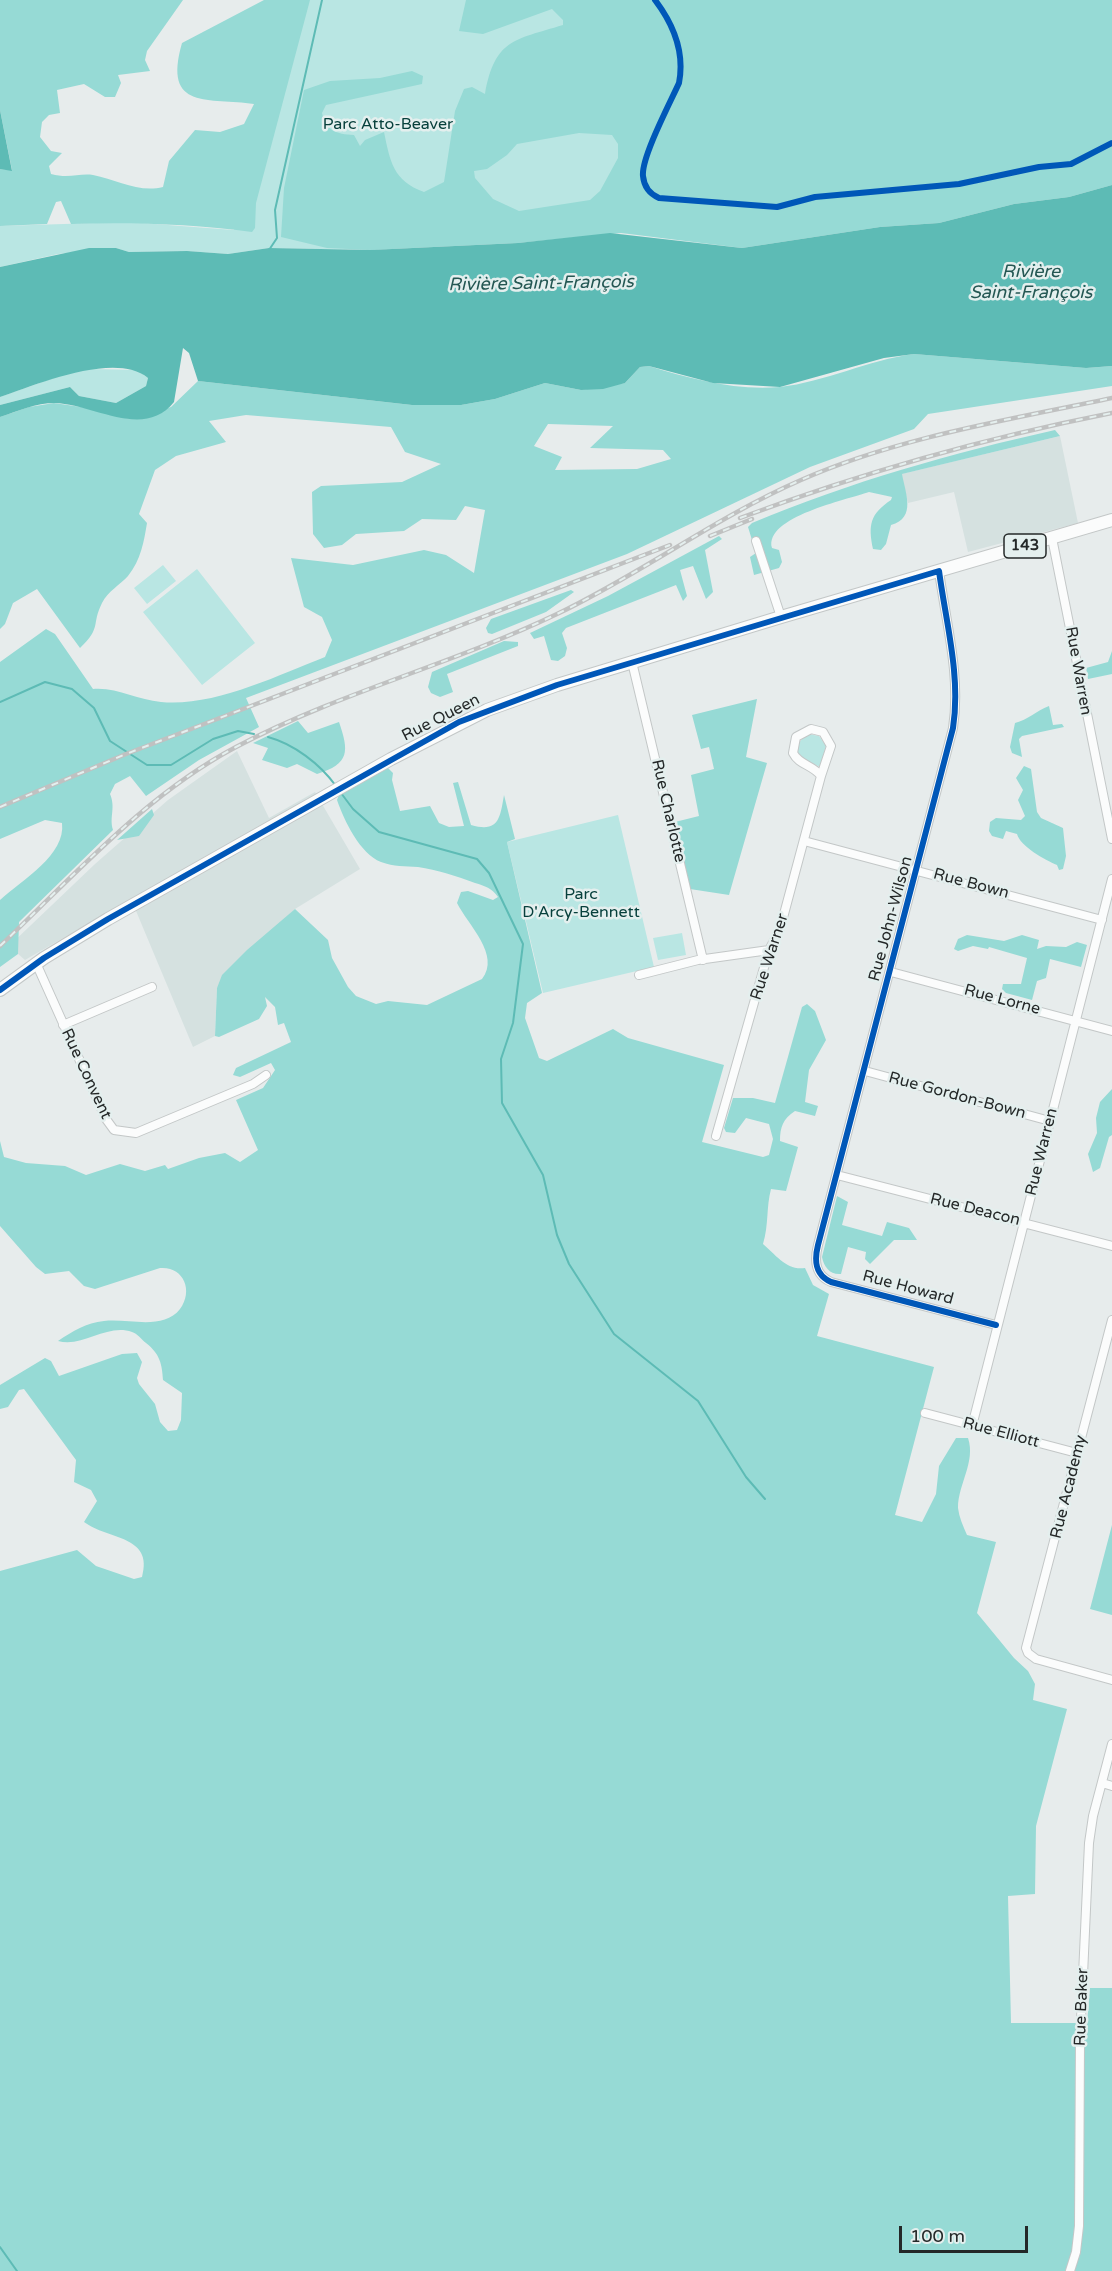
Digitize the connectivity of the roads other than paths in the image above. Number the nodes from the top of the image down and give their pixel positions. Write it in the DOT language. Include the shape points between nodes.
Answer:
graph roads {
  1 [pos="1112,520"];
  2 [pos="1052,538"];
  3 [pos="756,541"];
  4 [pos="939,571"];
  5 [pos="781,616"];
  6 [pos="633,662"];
  7 [pos="821,776"];
  8 [pos="1110,825"];
  9 [pos="1112,839"];
  10 [pos="804,842"];
  11 [pos="917,870"];
  12 [pos="1112,879"];
  13 [pos="1102,920"];
  14 [pos="769,950"];
  15 [pos="703,960"];
  16 [pos="36,963"];
  17 [pos="891,972"];
  18 [pos="639,975"];
  19 [pos="152,987"];
  20 [pos="0,990"];
  21 [pos="1076,1020"];
  22 [pos="63,1026"];
  23 [pos="1112,1031"];
  24 [pos="865,1071"];
  25 [pos="266,1074"];
  26 [pos="1050,1121"];
  27 [pos="716,1136"];
  28 [pos="837,1175"];
  29 [pos="1025,1223"];
  30 [pos="1112,1246"];
  31 [pos="818,1270"];
  32 [pos="1112,1320"];
  33 [pos="996,1325"];
  34 [pos="925,1413"];
  35 [pos="972,1426"];
  36 [pos="1077,1453"];
  37 [pos="1112,1680"];
  38 [pos="1112,1744"];
  39 [pos="1102,1783"];
  40 [pos="1112,1786"];
  41 [pos="1070,2271"];
  1 -- 2 [label="main road, Rue Queen / 143"];
  2 -- 4 [label="main road, Rue Queen / 143"];
  2 -- 8 [label="street, Rue Warren"];
  3 -- 5 [label="street"];
  4 -- 5 [label="main road, Rue Queen / 143"];
  4 -- 11 [label="street, Rue John-Wilson" via="954,674 955,714"];
  5 -- 6 [label="main road, Rue Queen / 143"];
  6 -- 15 [label="street, Rue Charlotte"];
  6 -- 16 [label="main road, Rue Queen / 143" via="524,696 459,722"];
  7 -- 7 [label="street, Rue Warner" via="813,767 797,761 793,753 796,737 804,730 818,730 830,740 831,752"];
  7 -- 10 [label="street, Rue Warner"];
  8 -- 9 [label="street, Rue Warren"];
  10 -- 11 [label="street, Rue Bown"];
  10 -- 14 [label="street, Rue Warner" via="780,929"];
  11 -- 13 [label="street, Rue Bown"];
  11 -- 17 [label="street, Rue John-Wilson"];
  12 -- 13 [label="street, Rue Warren"];
  13 -- 21 [label="street, Rue Warren"];
  14 -- 15 [label="street"];
  14 -- 27 [label="street, Rue Warner"];
  15 -- 18 [label="street"];
  16 -- 20 [label="main road, Rue Queen / 143"];
  16 -- 22 [label="street, Rue Convent"];
  17 -- 21 [label="street, Rue Lorne"];
  17 -- 24 [label="street, Rue John-Wilson"];
  19 -- 22 [label="street"];
  21 -- 23 [label="street, Rue Lorne"];
  21 -- 26 [label="street, Rue Warren"];
  22 -- 25 [label="street, Rue Convent" via="106,1119 121,1133 142,1130 258,1081"];
  24 -- 26 [label="street, Rue Gordon-Bown"];
  24 -- 28 [label="street, Rue John-Wilson"];
  26 -- 29 [label="street, Rue Warren"];
  28 -- 29 [label="street, Rue Deacon"];
  28 -- 31 [label="street, Rue John-Wilson" via="816,1255"];
  29 -- 30 [label="street, Rue Deacon"];
  29 -- 33 [label="street, Rue Warren"];
  31 -- 33 [label="street, Rue Howard" via="831,1282"];
  32 -- 36 [label="street, Rue Academy"];
  33 -- 35 [label="street, Rue Warren"];
  34 -- 35 [label="street, Rue Elliott"];
  35 -- 36 [label="street, Rue Elliott"];
  36 -- 37 [label="street, Rue Academy" via="1027,1641 1028,1653 1036,1659"];
  38 -- 39 [label="street, Rue Baker"];
  39 -- 40 [label="street"];
  39 -- 41 [label="street, Rue Baker" via="1089,1843 1080,2041 1079,2226"];
}
